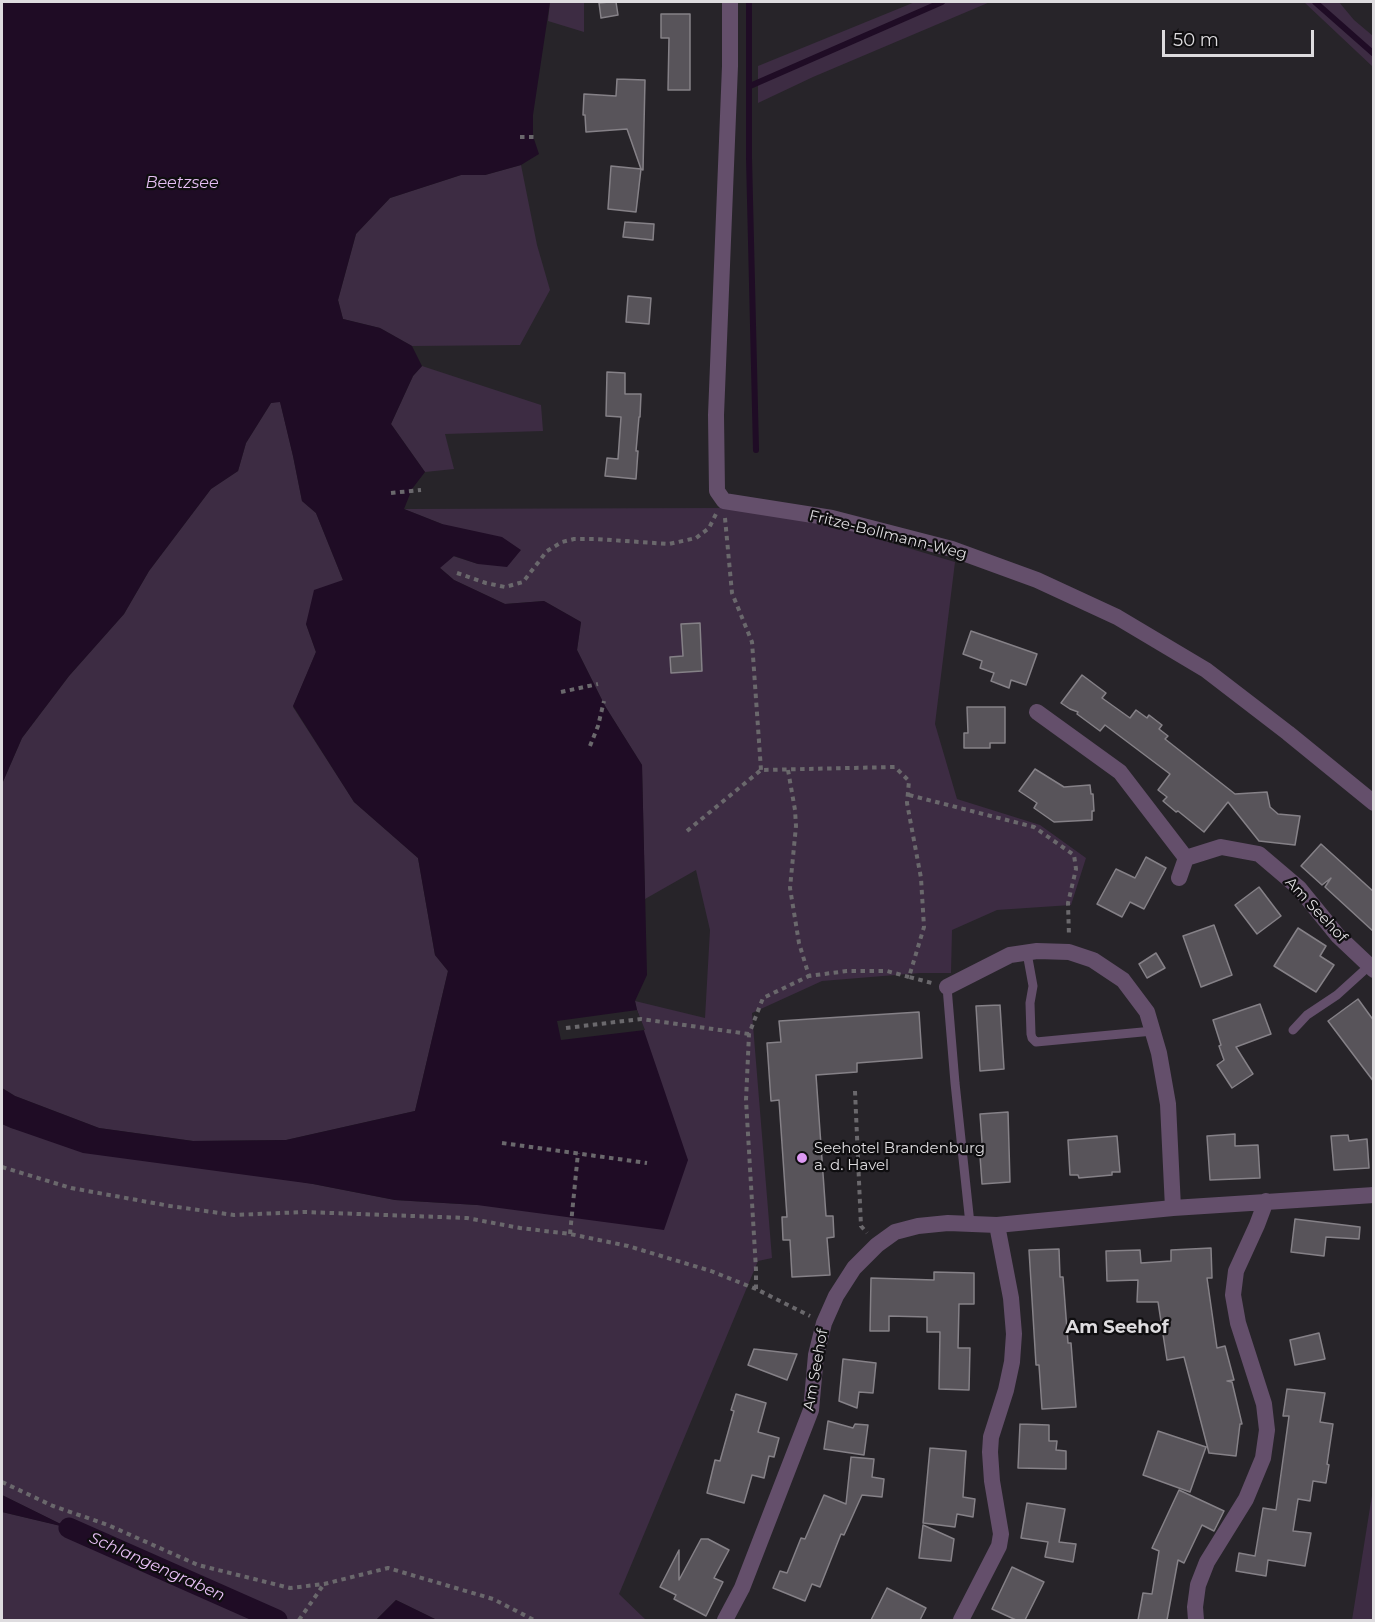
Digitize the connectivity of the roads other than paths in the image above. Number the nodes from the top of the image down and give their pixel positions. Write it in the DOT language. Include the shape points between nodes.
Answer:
graph roads {
  1 [pos="730,2"];
  2 [pos="1037,712"];
  3 [pos="1374,803"];
  4 [pos="1186,858"];
  5 [pos="1179,879"];
  6 [pos="1027,953"];
  7 [pos="1371,968"];
  8 [pos="947,987"];
  9 [pos="1293,1030"];
  10 [pos="1153,1031"];
  11 [pos="1374,1195"];
  12 [pos="1266,1201"];
  13 [pos="1173,1208"];
  14 [pos="970,1224"];
  15 [pos="997,1225"];
  16 [pos="725,1620"];
  17 [pos="961,1620"];
  18 [pos="1196,1620"];
  1 -- 3 [label="street, Fritze-Bollmann-Weg" via="716,415 717,491 722,499 843,521 952,549 1037,580 1117,617 1206,670"];
  2 -- 4 [label="street" via="1120,772"];
  4 -- 5 [label="street"];
  4 -- 7 [label="street, Am Seehof" via="1221,847 1259,854 1299,888 1338,936"];
  6 -- 8 [label="street" via="1010,955"];
  6 -- 10 [label="street" via="1069,952 1093,960 1123,980 1147,1012"];
  6 -- 10 [label="lane" via="1033,986 1031,1034 1036,1042"];
  7 -- 9 [label="lane" via="1307,1015"];
  8 -- 14 [label="lane"];
  10 -- 13 [label="street" via="1168,1104"];
  11 -- 12 [label="street, Am Seehof"];
  12 -- 13 [label="street, Am Seehof"];
  12 -- 18 [label="street" via="1236,1271 1233,1295 1263,1404 1267,1430 1263,1458 1246,1499 1207,1562 1198,1584"];
  13 -- 15 [label="street, Am Seehof"];
  14 -- 15 [label="street, Am Seehof"];
  14 -- 16 [label="street, Am Seehof" via="948,1222 895,1232 854,1268 836,1296 816,1355 811,1410 742,1588"];
  15 -- 17 [label="street" via="1014,1334 1012,1362 990,1452 1001,1534 999,1546"];
}
